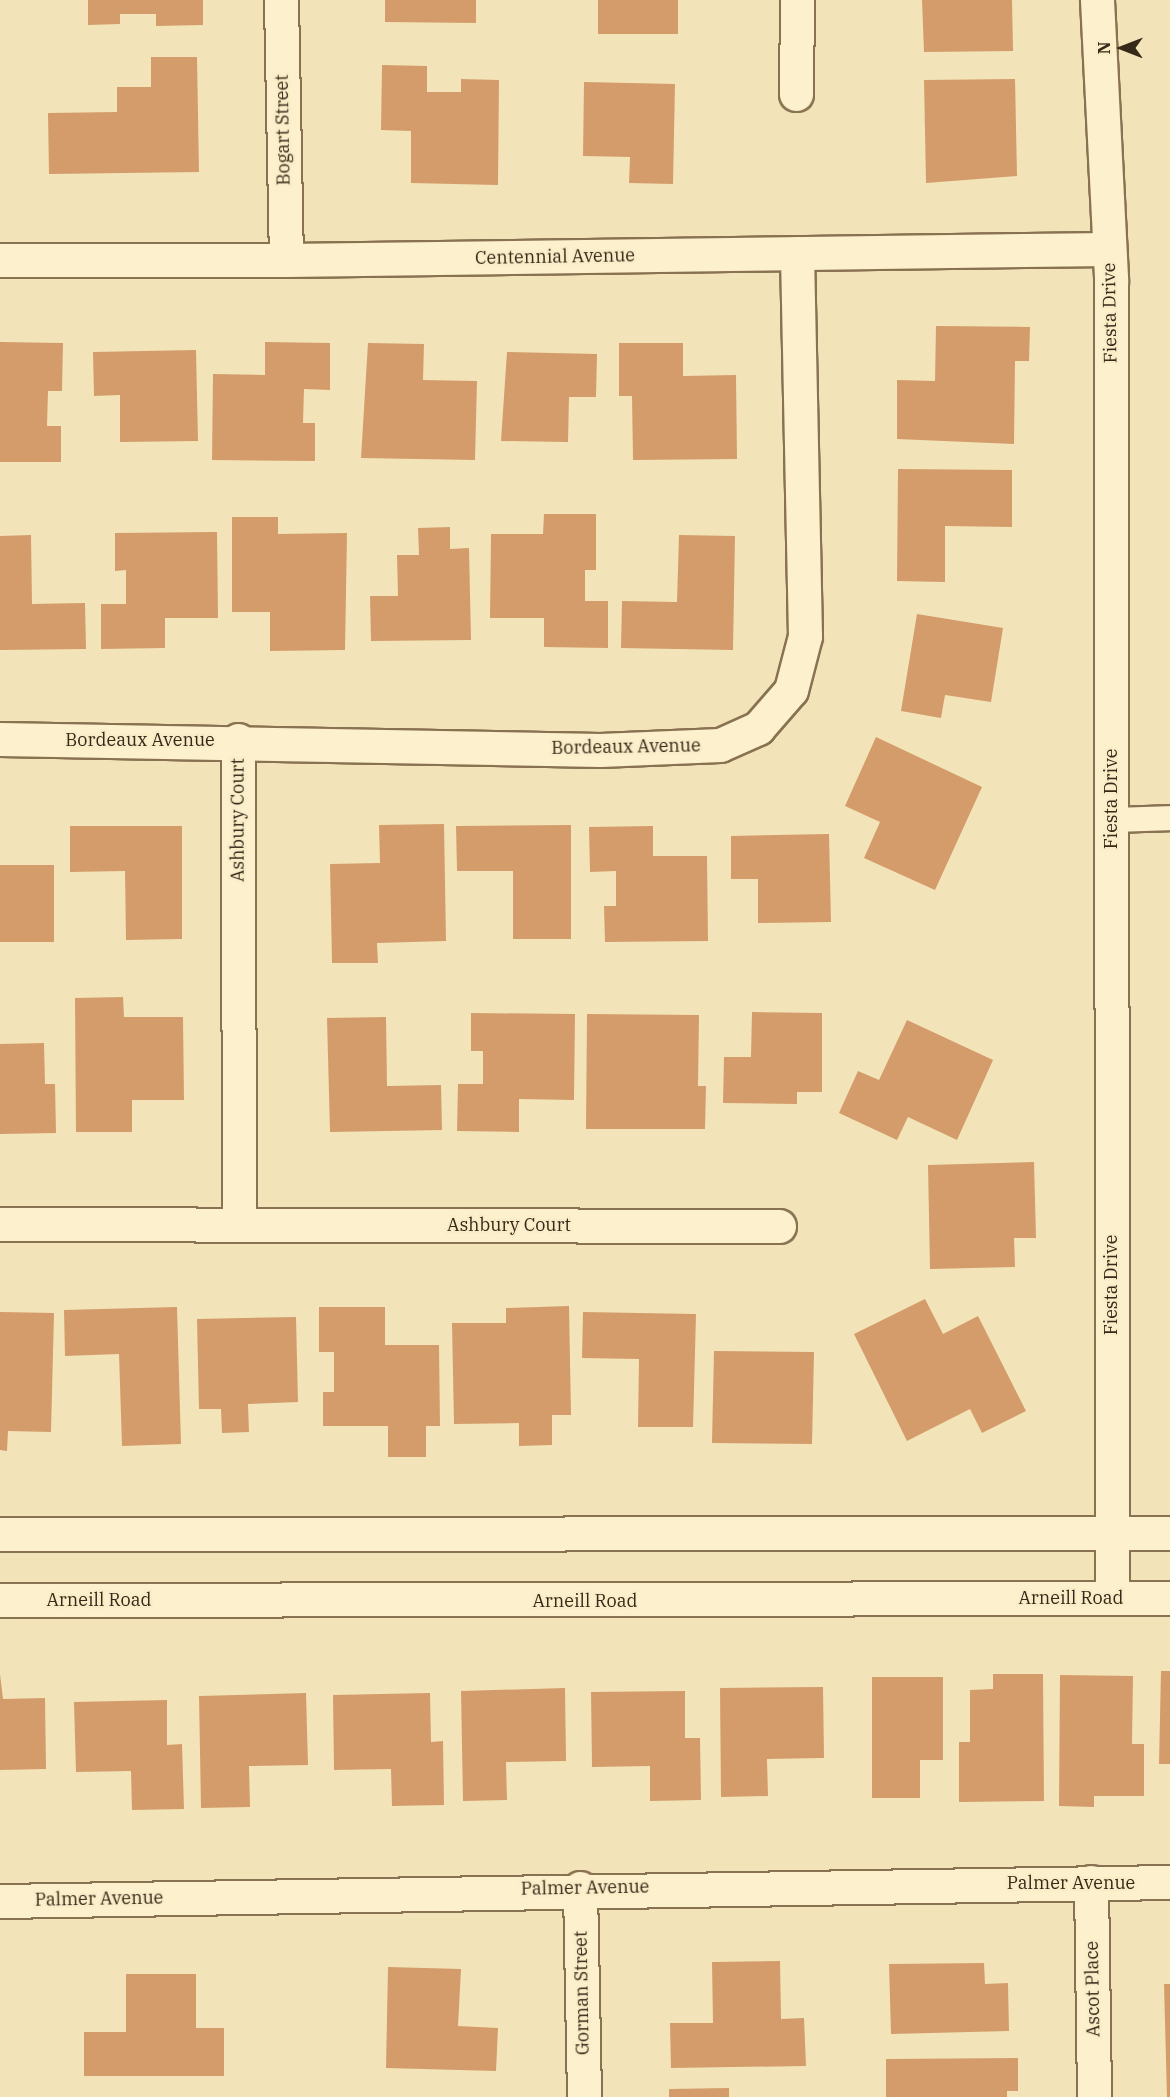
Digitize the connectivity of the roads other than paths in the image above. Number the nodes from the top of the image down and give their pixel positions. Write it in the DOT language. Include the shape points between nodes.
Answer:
graph roads {
  1 [pos="281,0"];
  2 [pos="797,0"];
  3 [pos="1097,0"];
  4 [pos="796,94"];
  5 [pos="1109,249"];
  6 [pos="797,253"];
  7 [pos="0,260"];
  8 [pos="286,260"];
  9 [pos="0,739"];
  10 [pos="238,740"];
  11 [pos="1170,818"];
  12 [pos="1111,820"];
  13 [pos="0,1224"];
  14 [pos="239,1224"];
  15 [pos="779,1226"];
  16 [pos="1170,1533"];
  17 [pos="0,1534"];
  18 [pos="1113,1534"];
  19 [pos="1112,1598"];
  20 [pos="1170,1598"];
  21 [pos="0,1600"];
  22 [pos="1091,1882"];
  23 [pos="1170,1882"];
  24 [pos="580,1888"];
  25 [pos="0,1901"];
  26 [pos="584,2097"];
  27 [pos="1094,2097"];
  1 -- 8 [label="street, Bogart Street"];
  2 -- 4 [label="street"];
  3 -- 5 [label="street, Fiesta Drive"];
  5 -- 6 [label="street, Centennial Avenue"];
  5 -- 12 [label="street, Fiesta Drive"];
  6 -- 8 [label="street, Centennial Avenue"];
  6 -- 10 [label="street, Bordeaux Avenue" via="805,636 791,690 758,728 720,744 673,749"];
  7 -- 8 [label="street, Centennial Avenue"];
  9 -- 10 [label="street, Bordeaux Avenue"];
  10 -- 14 [label="street, Ashbury Court"];
  11 -- 12 [label="lane"];
  12 -- 18 [label="street, Fiesta Drive"];
  13 -- 14 [label="street, Ashbury Court"];
  14 -- 15 [label="street, Ashbury Court"];
  16 -- 18 [label="street"];
  17 -- 18 [label="street"];
  18 -- 19 [label="street, Fiesta Drive"];
  19 -- 20 [label="street, Arneill Road"];
  19 -- 21 [label="street, Arneill Road"];
  22 -- 23 [label="street, Palmer Avenue"];
  22 -- 24 [label="street, Palmer Avenue"];
  22 -- 27 [label="street, Ascot Place"];
  24 -- 25 [label="street, Palmer Avenue"];
  24 -- 26 [label="street, Gorman Street"];
}
